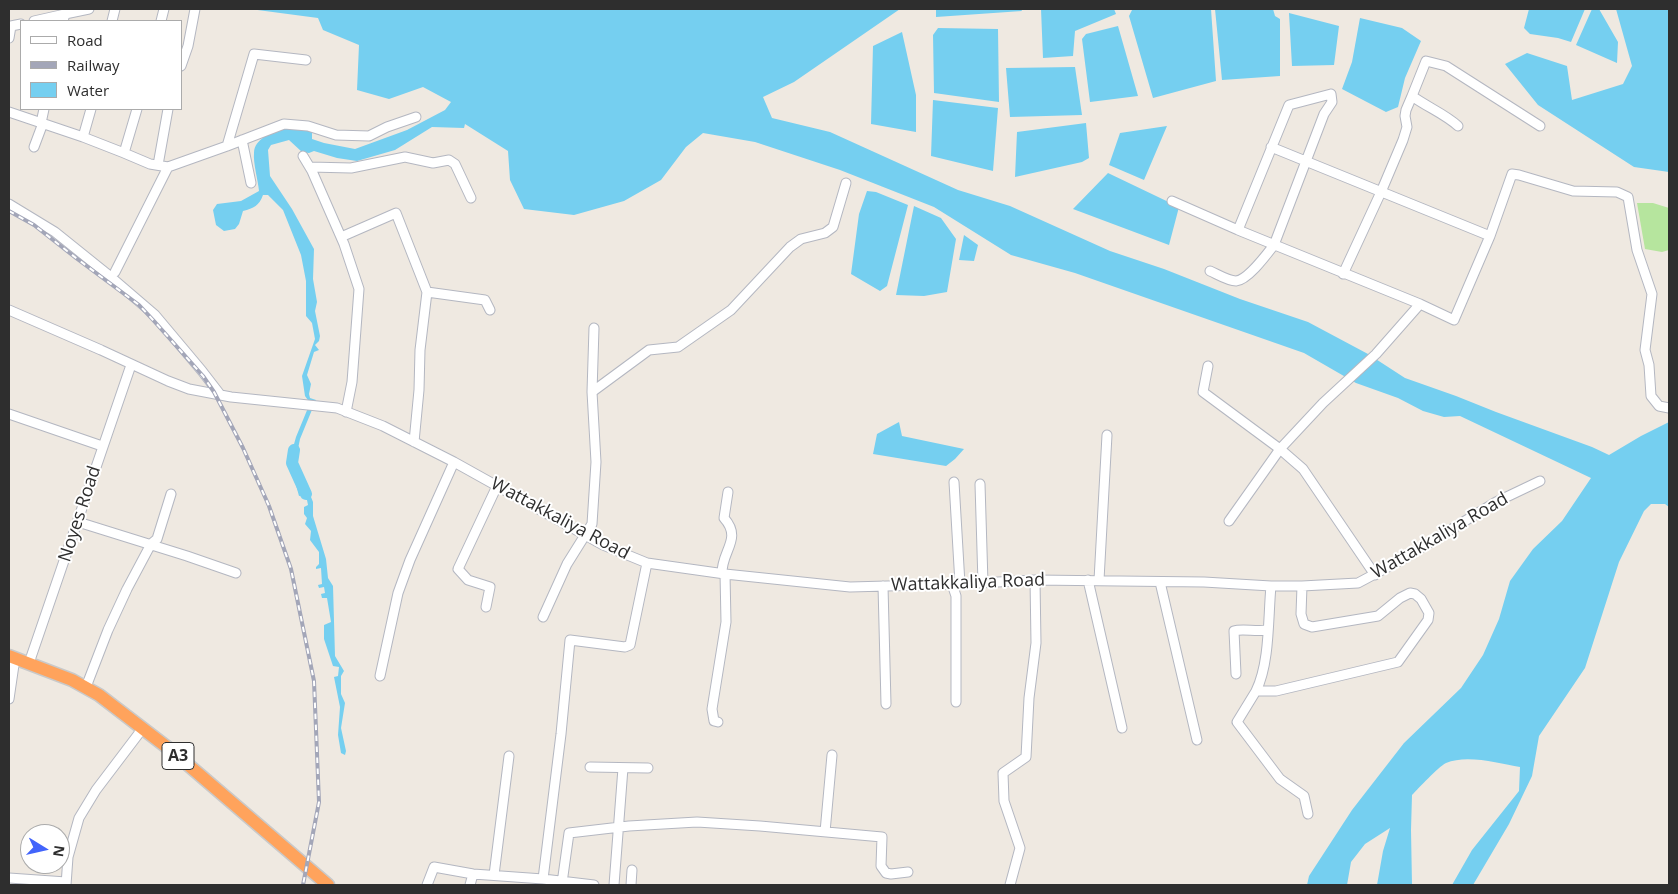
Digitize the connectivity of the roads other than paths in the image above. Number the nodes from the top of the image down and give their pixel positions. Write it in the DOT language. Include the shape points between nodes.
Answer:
graph roads {
  1 [pos="88,9"];
  2 [pos="195,9"];
  3 [pos="64,18"];
  4 [pos="44,20"];
  5 [pos="20,24"];
  6 [pos="9,38"];
  7 [pos="306,60"];
  8 [pos="182,63"];
  9 [pos="1412,96"];
  10 [pos="44,110"];
  11 [pos="91,110"];
  12 [pos="137,110"];
  13 [pos="168,110"];
  14 [pos="9,112"];
  15 [pos="416,117"];
  16 [pos="42,123"];
  17 [pos="1458,126"];
  18 [pos="1540,126"];
  19 [pos="83,137"];
  20 [pos="242,140"];
  21 [pos="34,146"];
  22 [pos="227,146"];
  23 [pos="1271,147"];
  24 [pos="124,153"];
  25 [pos="303,156"];
  26 [pos="1307,160"];
  27 [pos="163,166"];
  28 [pos="311,169"];
  29 [pos="251,183"];
  30 [pos="846,183"];
  31 [pos="1381,192"];
  32 [pos="470,198"];
  33 [pos="1172,201"];
  34 [pos="9,204"];
  35 [pos="1238,230"];
  36 [pos="1490,236"];
  37 [pos="341,237"];
  38 [pos="1274,245"];
  39 [pos="1210,271"];
  40 [pos="116,272"];
  41 [pos="1343,274"];
  42 [pos="427,292"];
  43 [pos="1420,304"];
  44 [pos="9,310"];
  45 [pos="490,310"];
  46 [pos="594,328"];
  47 [pos="131,365"];
  48 [pos="1208,366"];
  49 [pos="592,392"];
  50 [pos="219,394"];
  51 [pos="1669,408"];
  52 [pos="346,412"];
  53 [pos="9,414"];
  54 [pos="1107,435"];
  55 [pos="414,442"];
  56 [pos="102,446"];
  57 [pos="1280,450"];
  58 [pos="454,462"];
  59 [pos="954,482"];
  60 [pos="1540,482"];
  61 [pos="980,484"];
  62 [pos="497,486"];
  63 [pos="728,492"];
  64 [pos="171,494"];
  65 [pos="1229,521"];
  66 [pos="78,522"];
  67 [pos="585,534"];
  68 [pos="151,544"];
  69 [pos="647,563"];
  70 [pos="236,573"];
  71 [pos="724,574"];
  72 [pos="1375,575"];
  73 [pos="1035,580"];
  74 [pos="1088,580"];
  75 [pos="1099,580"];
  76 [pos="1160,582"];
  77 [pos="983,583"];
  78 [pos="956,584"];
  79 [pos="883,586"];
  80 [pos="1271,586"];
  81 [pos="1302,586"];
  82 [pos="486,606"];
  83 [pos="543,617"];
  84 [pos="1267,630"];
  85 [pos="12,657"];
  86 [pos="29,663"];
  87 [pos="1236,674"];
  88 [pos="380,676"];
  89 [pos="86,687"];
  90 [pos="1256,691"];
  91 [pos="9,699"];
  92 [pos="956,702"];
  93 [pos="886,704"];
  94 [pos="718,722"];
  95 [pos="143,728"];
  96 [pos="1122,728"];
  97 [pos="1197,740"];
  98 [pos="832,755"];
  99 [pos="509,756"];
  100 [pos="590,767"];
  101 [pos="624,768"];
  102 [pos="648,768"];
  103 [pos="1308,814"];
  104 [pos="618,828"];
  105 [pos="825,832"];
  106 [pos="632,870"];
  107 [pos="908,872"];
  108 [pos="473,874"];
  109 [pos="494,875"];
  110 [pos="9,878"];
  111 [pos="543,879"];
  112 [pos="562,882"];
  113 [pos="66,884"];
  114 [pos="328,885"];
  115 [pos="427,885"];
  116 [pos="470,885"];
  117 [pos="594,885"];
  118 [pos="614,885"];
  119 [pos="631,885"];
  120 [pos="1010,885"];
  1 -- 3 [label="street"];
  2 -- 8 [label="street"];
  3 -- 4 [label="street"];
  5 -- 6 [label="street" via="12,26"];
  7 -- 22 [label="street" via="254,54"];
  9 -- 17 [label="street"];
  9 -- 18 [label="street" via="1426,61 1446,66"];
  9 -- 31 [label="street" via="1405,116 1407,127"];
  10 -- 16 [label="street"];
  11 -- 19 [label="street"];
  12 -- 24 [label="street"];
  13 -- 27 [label="street"];
  14 -- 16 [label="street"];
  15 -- 20 [label="street" via="369,136 336,135 308,126 284,124"];
  16 -- 19 [label="street"];
  16 -- 21 [label="street"];
  19 -- 24 [label="street"];
  20 -- 22 [label="street"];
  20 -- 29 [label="street"];
  22 -- 27 [label="street"];
  23 -- 26 [label="street"];
  23 -- 26 [label="street" via="1289,105 1331,94 1332,102 1324,114"];
  23 -- 35 [label="street"];
  24 -- 27 [label="street"];
  25 -- 28 [label="street"];
  26 -- 31 [label="street"];
  26 -- 38 [label="street"];
  27 -- 40 [label="street"];
  28 -- 32 [label="street" via="351,168 405,157 433,163 449,160 455,164"];
  28 -- 37 [label="street"];
  30 -- 49 [label="street" via="833,227 801,239 731,310 678,347 649,350"];
  31 -- 36 [label="street"];
  31 -- 41 [label="street"];
  33 -- 35 [label="street"];
  34 -- 50 [label="street" via="55,232 155,316"];
  35 -- 38 [label="street"];
  36 -- 43 [label="street" via="1454,320"];
  36 -- 51 [label="street" via="1512,174 1573,191 1616,192 1628,197 1637,250 1652,294 1646,350 1651,396 1659,406"];
  37 -- 42 [label="street" via="396,213"];
  37 -- 52 [label="street" via="359,289 352,382"];
  38 -- 39 [label="street" via="1242,279 1234,281"];
  38 -- 41 [label="street"];
  41 -- 43 [label="street"];
  42 -- 45 [label="street" via="485,300"];
  42 -- 55 [label="street"];
  43 -- 57 [label="street" via="1376,354 1323,403"];
  44 -- 47 [label="street, Wattakkaliya Road"];
  46 -- 49 [label="street"];
  47 -- 50 [label="street, Wattakkaliya Road" via="189,388"];
  47 -- 56 [label="street, Noyes Road"];
  48 -- 57 [label="street" via="1204,392"];
  49 -- 67 [label="street" via="596,462 592,524"];
  50 -- 52 [label="street, Wattakkaliya Road" via="323,406"];
  52 -- 55 [label="street, Wattakkaliya Road"];
  53 -- 56 [label="street"];
  54 -- 75 [label="street"];
  55 -- 58 [label="street, Wattakkaliya Road"];
  56 -- 66 [label="street, Noyes Road"];
  57 -- 65 [label="street"];
  57 -- 72 [label="street" via="1303,469"];
  58 -- 62 [label="street, Wattakkaliya Road"];
  58 -- 88 [label="street" via="398,593"];
  59 -- 78 [label="street"];
  60 -- 72 [label="street, Wattakkaliya Road" via="1496,502"];
  61 -- 77 [label="street"];
  62 -- 67 [label="street, Wattakkaliya Road"];
  62 -- 82 [label="street" via="458,569 468,580 490,587"];
  63 -- 71 [label="street" via="724,518 732,529 732,540 722,568"];
  64 -- 68 [label="street" via="157,539"];
  66 -- 68 [label="street"];
  66 -- 86 [label="street, Noyes Road"];
  67 -- 69 [label="street, Wattakkaliya Road"];
  67 -- 83 [label="street" via="567,564"];
  68 -- 70 [label="street"];
  68 -- 89 [label="street" via="108,630"];
  69 -- 71 [label="street, Wattakkaliya Road"];
  69 -- 111 [label="street" via="630,645 570,640"];
  71 -- 79 [label="street, Wattakkaliya Road"];
  71 -- 94 [label="street" via="726,622 712,709 714,722"];
  72 -- 81 [label="street, Wattakkaliya Road" via="1358,583"];
  73 -- 74 [label="street, Wattakkaliya Road"];
  73 -- 77 [label="street, Wattakkaliya Road"];
  73 -- 120 [label="street" via="1036,643 1026,757 1003,773 1004,801 1020,848"];
  74 -- 75 [label="street, Wattakkaliya Road"];
  74 -- 96 [label="street"];
  75 -- 76 [label="street, Wattakkaliya Road"];
  76 -- 80 [label="street, Wattakkaliya Road"];
  76 -- 97 [label="street"];
  77 -- 78 [label="street, Wattakkaliya Road"];
  78 -- 79 [label="street, Wattakkaliya Road"];
  78 -- 92 [label="street"];
  79 -- 93 [label="street"];
  80 -- 81 [label="street, Wattakkaliya Road"];
  80 -- 84 [label="street"];
  81 -- 90 [label="street" via="1301,614 1304,624 1312,628 1378,616 1410,593 1421,599 1429,613 1428,620 1398,662 1276,691"];
  84 -- 87 [label="street" via="1234,631"];
  84 -- 90 [label="street" via="1265,663"];
  85 -- 86 [label="highway, A3"];
  85 -- 91 [label="street"];
  86 -- 89 [label="highway, A3"];
  89 -- 95 [label="highway, A3"];
  90 -- 103 [label="street" via="1237,722 1280,779 1304,796"];
  95 -- 113 [label="street" via="78,818 68,857"];
  95 -- 114 [label="highway, A3"];
  98 -- 105 [label="street"];
  99 -- 109 [label="street"];
  100 -- 101 [label="street"];
  101 -- 102 [label="street"];
  101 -- 104 [label="street"];
  104 -- 105 [label="street" via="697,822"];
  104 -- 112 [label="street" via="569,833"];
  104 -- 118 [label="street"];
  105 -- 107 [label="street" via="882,837 881,866 886,873"];
  106 -- 119 [label="street"];
  108 -- 109 [label="street"];
  108 -- 115 [label="street" via="434,867"];
  108 -- 116 [label="street"];
  109 -- 111 [label="street"];
  110 -- 113 [label="street"];
  111 -- 112 [label="street"];
  112 -- 117 [label="street"];
}
